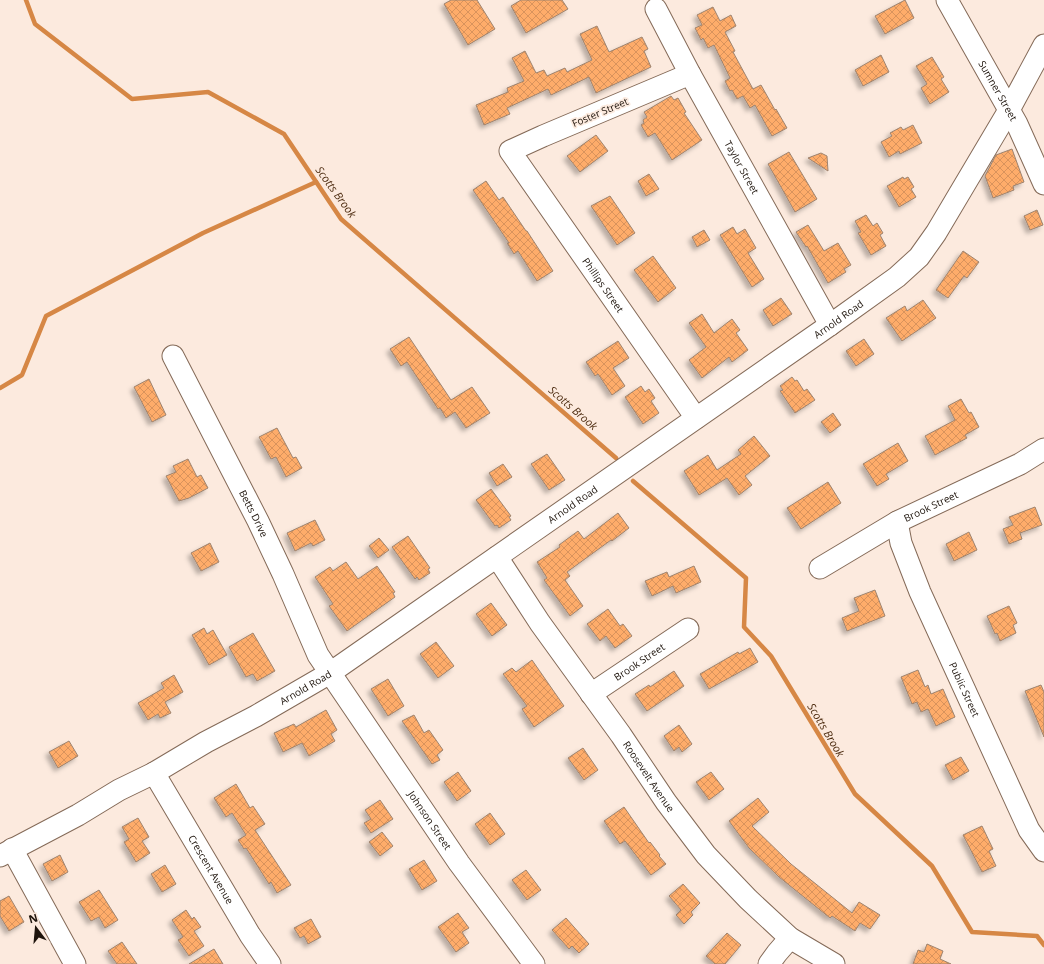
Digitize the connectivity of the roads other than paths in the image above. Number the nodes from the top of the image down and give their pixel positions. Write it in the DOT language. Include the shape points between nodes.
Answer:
graph roads {
  1 [pos="947,0"];
  2 [pos="656,8"];
  3 [pos="1044,45"];
  4 [pos="690,74"];
  5 [pos="1009,110"];
  6 [pos="510,151"];
  7 [pos="1044,184"];
  8 [pos="830,325"];
  9 [pos="172,356"];
  10 [pos="696,418"];
  11 [pos="1044,450"];
  12 [pos="897,522"];
  13 [pos="497,556"];
  14 [pos="820,568"];
  15 [pos="688,629"];
  16 [pos="330,673"];
  17 [pos="591,694"];
  18 [pos="154,773"];
  19 [pos="1044,850"];
  20 [pos="6,853"];
  21 [pos="790,938"];
  22 [pos="75,964"];
  23 [pos="270,964"];
  24 [pos="534,964"];
  25 [pos="769,964"];
  26 [pos="834,964"];
  1 -- 5 [label="street, Sumner Street"];
  2 -- 4 [label="street, Taylor Street"];
  3 -- 5 [label="street, Arnold Road"];
  4 -- 6 [label="street, Foster Street"];
  4 -- 8 [label="street, Taylor Street"];
  5 -- 7 [label="street, Sumner Street"];
  5 -- 8 [label="street, Arnold Road" via="919,257 897,278"];
  6 -- 10 [label="street, Phillips Street"];
  8 -- 10 [label="street, Arnold Road"];
  9 -- 16 [label="street, Betts Drive" via="258,521 318,655"];
  10 -- 13 [label="street, Arnold Road"];
  11 -- 12 [label="street, Brook Street" via="1020,464"];
  12 -- 14 [label="street, Brook Street"];
  12 -- 19 [label="street, Public Street" via="901,543 920,592 963,688 1029,830"];
  13 -- 16 [label="street, Arnold Road"];
  13 -- 17 [label="street, Roosevelt Avenue" via="540,623"];
  15 -- 17 [label="street, Brook Street"];
  16 -- 18 [label="street, Arnold Road"];
  16 -- 24 [label="street, Johnson Street" via="459,863"];
  17 -- 21 [label="street, Roosevelt Avenue" via="706,855"];
  18 -- 20 [label="street, Arnold Road"];
  18 -- 23 [label="street, Crescent Avenue" via="250,935"];
  20 -- 22 [label="street"];
  21 -- 25 [label="street"];
  21 -- 26 [label="street, Roosevelt Avenue"];
}
